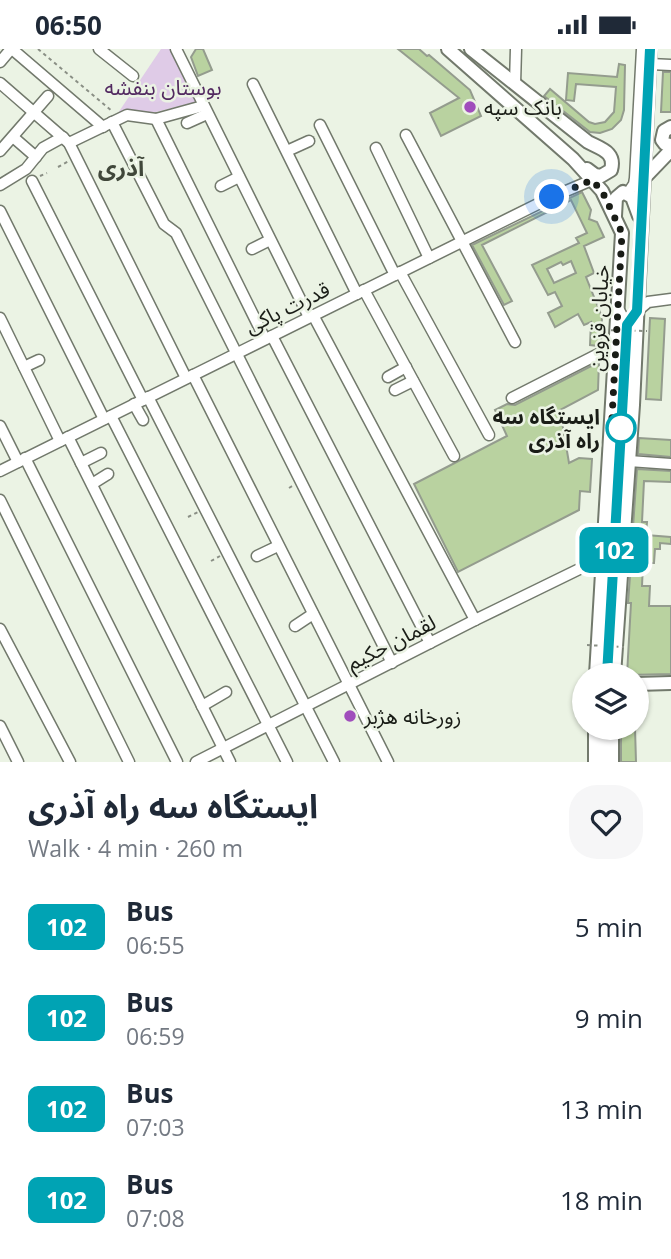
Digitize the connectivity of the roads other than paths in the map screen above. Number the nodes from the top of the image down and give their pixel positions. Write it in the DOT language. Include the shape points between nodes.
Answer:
graph roads {
  1 [pos="11,49"];
  2 [pos="99,49"];
  3 [pos="176,49"];
  4 [pos="448,49"];
  5 [pos="471,49"];
  6 [pos="516,49"];
  7 [pos="642,49"];
  8 [pos="650,49"];
  9 [pos="0,62"];
  10 [pos="650,64"];
  11 [pos="671,65"];
  12 [pos="133,76"];
  13 [pos="0,83"];
  14 [pos="253,84"];
  15 [pos="514,84"];
  16 [pos="48,96"];
  17 [pos="205,110"];
  18 [pos="34,113"];
  19 [pos="647,117"];
  20 [pos="156,119"];
  21 [pos="112,123"];
  22 [pos="187,123"];
  23 [pos="320,125"];
  24 [pos="671,126"];
  25 [pos="406,135"];
  26 [pos="13,137"];
  27 [pos="66,140"];
  28 [pos="309,141"];
  29 [pos="671,147"];
  30 [pos="376,148"];
  31 [pos="0,151"];
  32 [pos="287,152"];
  33 [pos="36,157"];
  34 [pos="573,159"];
  35 [pos="645,176"];
  36 [pos="239,177"];
  37 [pos="592,180"];
  38 [pos="32,181"];
  39 [pos="0,184"];
  40 [pos="221,186"];
  41 [pos="628,193"];
  42 [pos="0,211"];
  43 [pos="615,217"];
  44 [pos="643,233"];
  45 [pos="270,240"];
  46 [pos="461,242"];
  47 [pos="252,249"];
  48 [pos="429,258"];
  49 [pos="398,273"];
  50 [pos="360,292"];
  51 [pos="671,299"];
  52 [pos="619,310"];
  53 [pos="637,311"];
  54 [pos="311,316"];
  55 [pos="0,319"];
  56 [pos="627,325"];
  57 [pos="268,337"];
  58 [pos="515,342"];
  59 [pos="616,345"];
  60 [pos="237,353"];
  61 [pos="39,360"];
  62 [pos="24,367"];
  63 [pos="405,367"];
  64 [pos="190,377"];
  65 [pos="388,377"];
  66 [pos="413,380"];
  67 [pos="395,390"];
  68 [pos="512,398"];
  69 [pos="142,400"];
  70 [pos="57,403"];
  71 [pos="45,410"];
  72 [pos="108,417"];
  73 [pos="143,420"];
  74 [pos="0,426"];
  75 [pos="489,435"];
  76 [pos="64,439"];
  77 [pos="101,453"];
  78 [pos="454,456"];
  79 [pos="21,460"];
  80 [pos="629,461"];
  81 [pos="81,463"];
  82 [pos="671,464"];
  83 [pos="0,471"];
  84 [pos="108,474"];
  85 [pos="92,484"];
  86 [pos="0,500"];
  87 [pos="278,545"];
  88 [pos="257,555"];
  89 [pos="604,557"];
  90 [pos="313,614"];
  91 [pos="475,620"];
  92 [pos="295,627"];
  93 [pos="0,629"];
  94 [pos="430,643"];
  95 [pos="392,663"];
  96 [pos="597,663"];
  97 [pos="608,663"];
  98 [pos="615,663"];
  99 [pos="671,683"];
  100 [pos="649,684"];
  101 [pos="349,685"];
  102 [pos="226,692"];
  103 [pos="202,706"];
  104 [pos="306,707"];
  105 [pos="0,726"];
  106 [pos="268,726"];
  107 [pos="595,740"];
  108 [pos="605,740"];
  109 [pos="612,740"];
  110 [pos="223,748"];
  111 [pos="18,762"];
  112 [pos="71,762"];
  113 [pos="129,762"];
  114 [pos="177,762"];
  115 [pos="196,762"];
  116 [pos="230,762"];
  117 [pos="286,762"];
  118 [pos="334,762"];
  119 [pos="388,762"];
  120 [pos="595,762"];
  121 [pos="605,762"];
  122 [pos="612,762"];
  1 -- 9 [label="street"];
  1 -- 21 [label="street"];
  2 -- 12 [label="street"];
  3 -- 17 [label="street"];
  4 -- 34 [label="main road"];
  5 -- 15 [label="main road"];
  6 -- 15 [label="street"];
  7 -- 41 [label="street" via="635,178"];
  8 -- 10 [label="main road, خیابان قزوین"];
  10 -- 11 [label="street"];
  10 -- 19 [label="main road, خیابان قزوین"];
  13 -- 18 [label="street"];
  14 -- 32 [label="street"];
  15 -- 34 [label="main road" via="609,153 611,170 595,175"];
  16 -- 18 [label="street"];
  17 -- 20 [label="street"];
  17 -- 22 [label="street"];
  17 -- 36 [label="street"];
  18 -- 26 [label="street"];
  18 -- 27 [label="street"];
  19 -- 24 [label="main road"];
  19 -- 35 [label="main road, خیابان قزوین"];
  20 -- 21 [label="street" via="127,115"];
  20 -- 57 [label="street"];
  21 -- 27 [label="street"];
  21 -- 60 [label="street" via="164,224 176,233"];
  23 -- 49 [label="street"];
  24 -- 29 [label="main road" via="662,139"];
  25 -- 46 [label="street"];
  26 -- 31 [label="street"];
  26 -- 33 [label="street"];
  27 -- 33 [label="street" via="43,148"];
  27 -- 64 [label="street"];
  28 -- 32 [label="street"];
  29 -- 35 [label="main road"];
  30 -- 48 [label="street"];
  32 -- 50 [label="street"];
  33 -- 39 [label="street" via="26,169"];
  34 -- 37 [label="main road, خیابان قزوین"];
  35 -- 44 [label="main road, خیابان قزوین"];
  36 -- 40 [label="street"];
  36 -- 45 [label="street"];
  37 -- 43 [label="main road, خیابان قزوین"];
  37 -- 46 [label="street, قدرت پاکی"];
  38 -- 69 [label="street"];
  41 -- 43 [label="main road" via="616,198"];
  41 -- 44 [label="main road"];
  42 -- 72 [label="street"];
  43 -- 52 [label="main road, خیابان قزوین" via="622,233"];
  44 -- 53 [label="main road, خیابان قزوین"];
  45 -- 47 [label="street"];
  45 -- 54 [label="street"];
  46 -- 48 [label="street, قدرت پاکی"];
  46 -- 58 [label="street"];
  48 -- 49 [label="street, قدرت پاکی"];
  49 -- 50 [label="street, قدرت پاکی"];
  49 -- 75 [label="street"];
  50 -- 54 [label="street, قدرت پاکی"];
  50 -- 63 [label="street"];
  51 -- 53 [label="street" via="648,302"];
  52 -- 53 [label="main road"];
  52 -- 56 [label="street"];
  52 -- 59 [label="main road, خیابان قزوین"];
  53 -- 56 [label="street"];
  53 -- 80 [label="main road, خیابان قزوین"];
  54 -- 57 [label="street, قدرت پاکی"];
  54 -- 91 [label="street"];
  55 -- 62 [label="street"];
  56 -- 97 [label="street"];
  57 -- 60 [label="street, قدرت پاکی"];
  57 -- 94 [label="street"];
  59 -- 68 [label="street"];
  59 -- 89 [label="main road, خیابان قزوین"];
  60 -- 64 [label="street, قدرت پاکی"];
  60 -- 95 [label="street"];
  61 -- 62 [label="street"];
  62 -- 71 [label="street"];
  63 -- 65 [label="street"];
  63 -- 66 [label="street"];
  64 -- 69 [label="street, قدرت پاکی"];
  64 -- 87 [label="street"];
  66 -- 67 [label="street"];
  66 -- 78 [label="street"];
  69 -- 72 [label="street, قدرت پاکی"];
  69 -- 73 [label="street"];
  69 -- 104 [label="street"];
  70 -- 71 [label="street"];
  71 -- 76 [label="street"];
  72 -- 76 [label="street, قدرت پاکی"];
  72 -- 106 [label="street"];
  74 -- 79 [label="street"];
  76 -- 79 [label="street, قدرت پاکی"];
  76 -- 81 [label="street"];
  77 -- 81 [label="street"];
  79 -- 83 [label="street, قدرت پاکی"];
  79 -- 114 [label="street"];
  80 -- 82 [label="street"];
  80 -- 98 [label="main road, خیابان قزوین"];
  81 -- 85 [label="street"];
  84 -- 85 [label="street"];
  85 -- 103 [label="street"];
  86 -- 113 [label="street"];
  87 -- 88 [label="street"];
  87 -- 90 [label="street"];
  89 -- 91 [label="street, لقمان حکیم"];
  89 -- 96 [label="main road, خیابان قزوین"];
  90 -- 92 [label="street"];
  90 -- 101 [label="street"];
  91 -- 94 [label="street, لقمان حکیم"];
  93 -- 112 [label="street"];
  94 -- 95 [label="street, لقمان حکیم"];
  95 -- 101 [label="street, لقمان حکیم"];
  99 -- 100 [label="main road"];
  101 -- 104 [label="street, لقمان حکیم"];
  101 -- 119 [label="street"];
  102 -- 103 [label="street"];
  103 -- 110 [label="street"];
  104 -- 106 [label="street, لقمان حکیم"];
  104 -- 118 [label="street"];
  105 -- 111 [label="street"];
  106 -- 110 [label="street, لقمان حکیم"];
  106 -- 117 [label="street"];
  107 -- 120 [label="main road"];
  108 -- 121 [label="street"];
  109 -- 122 [label="main road"];
  110 -- 115 [label="street, لقمان حکیم"];
  110 -- 116 [label="street"];
}
